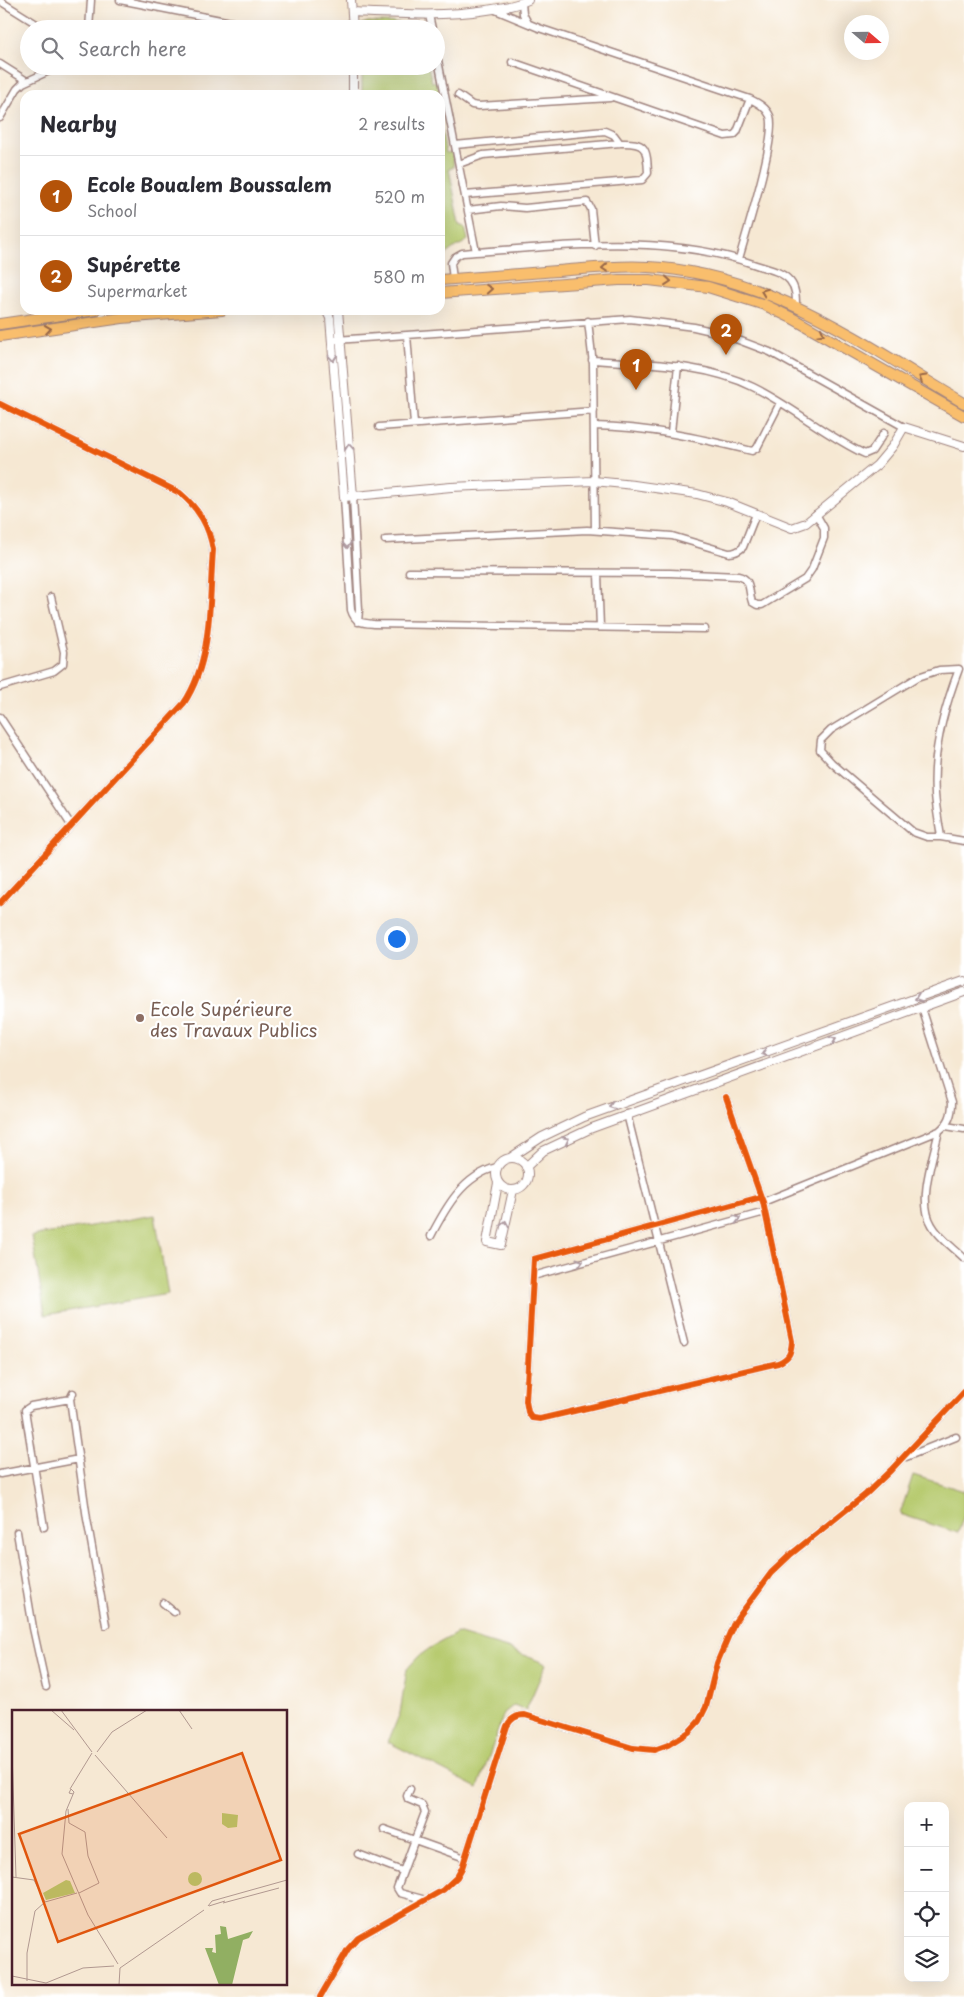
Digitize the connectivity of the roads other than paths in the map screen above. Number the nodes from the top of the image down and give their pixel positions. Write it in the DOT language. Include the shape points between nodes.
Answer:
graph roads {
  1 [pos="91,0"];
  2 [pos="120,0"];
  3 [pos="351,0"];
  4 [pos="512,0"];
  5 [pos="0,1"];
  6 [pos="525,2"];
  7 [pos="492,9"];
  8 [pos="352,12"];
  9 [pos="429,15"];
  10 [pos="30,20"];
  11 [pos="90,20"];
  12 [pos="221,20"];
  13 [pos="352,20"];
  14 [pos="430,20"];
  15 [pos="528,24"];
  16 [pos="512,62"];
  17 [pos="0,64"];
  18 [pos="40,75"];
  19 [pos="353,75"];
  20 [pos="441,75"];
  21 [pos="27,81"];
  22 [pos="353,90"];
  23 [pos="444,90"];
  24 [pos="445,95"];
  25 [pos="458,95"];
  26 [pos="614,98"];
  27 [pos="750,99"];
  28 [pos="0,118"];
  29 [pos="620,143"];
  30 [pos="455,145"];
  31 [pos="459,164"];
  32 [pos="465,195"];
  33 [pos="468,210"];
  34 [pos="596,246"];
  35 [pos="476,252"];
  36 [pos="739,259"];
  37 [pos="452,279"];
  38 [pos="445,280"];
  39 [pos="445,293"];
  40 [pos="796,306"];
  41 [pos="62,315"];
  42 [pos="160,315"];
  43 [pos="328,315"];
  44 [pos="338,315"];
  45 [pos="588,321"];
  46 [pos="0,324"];
  47 [pos="407,335"];
  48 [pos="0,336"];
  49 [pos="336,340"];
  50 [pos="592,360"];
  51 [pos="678,366"];
  52 [pos="780,403"];
  53 [pos="964,403"];
  54 [pos="0,404"];
  55 [pos="594,411"];
  56 [pos="964,416"];
  57 [pos="414,424"];
  58 [pos="594,426"];
  59 [pos="379,427"];
  60 [pos="904,427"];
  61 [pos="671,432"];
  62 [pos="884,433"];
  63 [pos="964,446"];
  64 [pos="594,481"];
  65 [pos="344,496"];
  66 [pos="353,496"];
  67 [pos="756,514"];
  68 [pos="816,514"];
  69 [pos="595,530"];
  70 [pos="385,540"];
  71 [pos="409,572"];
  72 [pos="598,574"];
  73 [pos="51,597"];
  74 [pos="358,622"];
  75 [pos="600,627"];
  76 [pos="705,628"];
  77 [pos="0,687"];
  78 [pos="0,717"];
  79 [pos="71,825"];
  80 [pos="941,836"];
  81 [pos="964,841"];
  82 [pos="0,903"];
  83 [pos="964,982"];
  84 [pos="964,992"];
  85 [pos="922,1008"];
  86 [pos="726,1097"];
  87 [pos="627,1114"];
  88 [pos="946,1126"];
  89 [pos="964,1130"];
  90 [pos="939,1131"];
  91 [pos="510,1158"];
  92 [pos="497,1167"];
  93 [pos="526,1167"];
  94 [pos="498,1183"];
  95 [pos="513,1190"];
  96 [pos="762,1199"];
  97 [pos="765,1212"];
  98 [pos="655,1226"];
  99 [pos="431,1236"];
  100 [pos="659,1240"];
  101 [pos="964,1258"];
  102 [pos="533,1276"];
  103 [pos="684,1343"];
  104 [pos="964,1392"];
  105 [pos="956,1436"];
  106 [pos="902,1458"];
  107 [pos="78,1459"];
  108 [pos="34,1468"];
  109 [pos="0,1474"];
  110 [pos="44,1527"];
  111 [pos="16,1532"];
  112 [pos="163,1603"];
  113 [pos="174,1612"];
  114 [pos="106,1625"];
  115 [pos="46,1687"];
  116 [pos="410,1789"];
  117 [pos="384,1829"];
  118 [pos="414,1841"];
  119 [pos="358,1854"];
  120 [pos="465,1858"];
  121 [pos="402,1872"];
  122 [pos="426,1900"];
  123 [pos="320,1997"];
  1 -- 11 [label="street"];
  2 -- 12 [label="street"];
  3 -- 8 [label="street"];
  4 -- 7 [label="street"];
  5 -- 10 [label="street"];
  6 -- 7 [label="street"];
  6 -- 15 [label="street" via="523,14"];
  7 -- 9 [label="street"];
  7 -- 15 [label="street"];
  8 -- 9 [label="street"];
  8 -- 13 [label="street"];
  9 -- 14 [label="street"];
  15 -- 27 [label="street"];
  16 -- 26 [label="street"];
  17 -- 21 [label="street"];
  18 -- 21 [label="street"];
  19 -- 22 [label="street"];
  20 -- 23 [label="street"];
  21 -- 28 [label="street" via="17,89"];
  24 -- 30 [label="street"];
  25 -- 26 [label="street" via="479,106"];
  26 -- 27 [label="street" via="725,136 737,132"];
  27 -- 36 [label="street" via="763,106 771,123 761,178"];
  29 -- 30 [label="street" via="614,135 605,132"];
  29 -- 31 [label="street" via="483,155"];
  29 -- 32 [label="street" via="636,143 643,147 648,170 645,178"];
  30 -- 31 [label="street"];
  31 -- 32 [label="street"];
  32 -- 33 [label="street"];
  33 -- 34 [label="street" via="586,202 591,206"];
  33 -- 35 [label="street"];
  34 -- 35 [label="street"];
  34 -- 36 [label="street" via="678,247"];
  35 -- 37 [label="street" via="458,254 452,260"];
  36 -- 40 [label="street" via="786,277 795,292"];
  37 -- 38 [label="main road"];
  40 -- 37 [label="main road, one-way" via="717,277 648,267 618,266"];
  39 -- 56 [label="main road, one-way" via="619,280 658,280 708,287 746,298 792,318"];
  53 -- 40 [label="main road, one-way"];
  41 -- 46 [label="main road"];
  48 -- 42 [label="main road, one-way"];
  43 -- 49 [label="street"];
  44 -- 49 [label="street"];
  45 -- 47 [label="street"];
  45 -- 50 [label="street"];
  45 -- 60 [label="street" via="630,319 668,323 746,341 794,364"];
  47 -- 49 [label="street"];
  47 -- 57 [label="street"];
  49 -- 65 [label="street, one-way"];
  66 -- 49 [label="street, one-way"];
  50 -- 51 [label="street"];
  50 -- 55 [label="street"];
  51 -- 52 [label="street" via="742,382"];
  51 -- 61 [label="street"];
  52 -- 61 [label="street" via="754,451"];
  52 -- 62 [label="street" via="865,454 872,450"];
  54 -- 79 [label="street" via="180,493 200,512 212,544 205,655 194,685 184,702"];
  55 -- 57 [label="street"];
  55 -- 58 [label="street"];
  57 -- 59 [label="street"];
  58 -- 61 [label="street"];
  58 -- 64 [label="street"];
  60 -- 63 [label="street"];
  60 -- 68 [label="street" via="877,465"];
  64 -- 66 [label="street" via="451,487"];
  64 -- 67 [label="street" via="697,494"];
  64 -- 69 [label="street"];
  65 -- 66 [label="street"];
  65 -- 74 [label="street, one-way" via="352,610"];
  66 -- 74 [label="street"];
  67 -- 68 [label="street" via="792,528"];
  67 -- 69 [label="street" via="743,546 734,553 670,536"];
  68 -- 72 [label="street" via="824,528 824,538 812,569 804,579 762,605 752,602 748,582 741,576"];
  69 -- 70 [label="street"];
  71 -- 72 [label="street"];
  72 -- 75 [label="street"];
  73 -- 77 [label="street" via="64,652 63,664 54,671"];
  74 -- 75 [label="street"];
  75 -- 76 [label="street"];
  78 -- 79 [label="street"];
  79 -- 82 [label="street"];
  80 -- 80 [label="street" via="927,837 912,832 821,754 820,745 831,730 905,683 928,673 959,669 944,713 937,754 935,796"];
  80 -- 81 [label="street"];
  83 -- 91 [label="street, one-way" via="584,1117 542,1137"];
  84 -- 85 [label="street"];
  87 -- 85 [label="street, one-way"];
  85 -- 88 [label="street" via="952,1102"];
  86 -- 96 [label="street"];
  93 -- 87 [label="street, one-way" via="543,1151"];
  87 -- 98 [label="street"];
  88 -- 89 [label="street"];
  88 -- 90 [label="street"];
  90 -- 96 [label="street"];
  90 -- 101 [label="street" via="926,1190 927,1215 932,1227"];
  91 -- 92 [label="street"];
  91 -- 93 [label="street" via="520,1160"];
  92 -- 94 [label="street"];
  92 -- 99 [label="street" via="485,1170 460,1190"];
  93 -- 95 [label="street" via="526,1182"];
  94 -- 95 [label="street"];
  94 -- 95 [label="street, one-way" via="487,1242 501,1244"];
  96 -- 97 [label="street"];
  96 -- 98 [label="street"];
  100 -- 97 [label="street, one-way"];
  97 -- 102 [label="street" via="792,1342 791,1353 778,1363 540,1419 532,1418 526,1401"];
  98 -- 100 [label="street"];
  98 -- 102 [label="street" via="534,1260"];
  102 -- 100 [label="street, one-way"];
  100 -- 103 [label="street"];
  104 -- 106 [label="street"];
  105 -- 106 [label="street"];
  106 -- 120 [label="street" via="866,1494 771,1573 734,1624 717,1663 706,1707 689,1732 654,1750 633,1748 526,1715 511,1719"];
  107 -- 108 [label="street"];
  107 -- 108 [label="street" via="72,1396 25,1410"];
  107 -- 114 [label="street"];
  108 -- 109 [label="street"];
  108 -- 110 [label="street"];
  111 -- 115 [label="street"];
  112 -- 113 [label="street"];
  116 -- 118 [label="street" via="408,1799 422,1805 425,1812"];
  117 -- 118 [label="street"];
  118 -- 120 [label="street"];
  118 -- 121 [label="street"];
  119 -- 121 [label="street"];
  120 -- 122 [label="street" via="458,1877 451,1885"];
  121 -- 122 [label="street" via="398,1891"];
  122 -- 123 [label="street" via="358,1938"];
}
